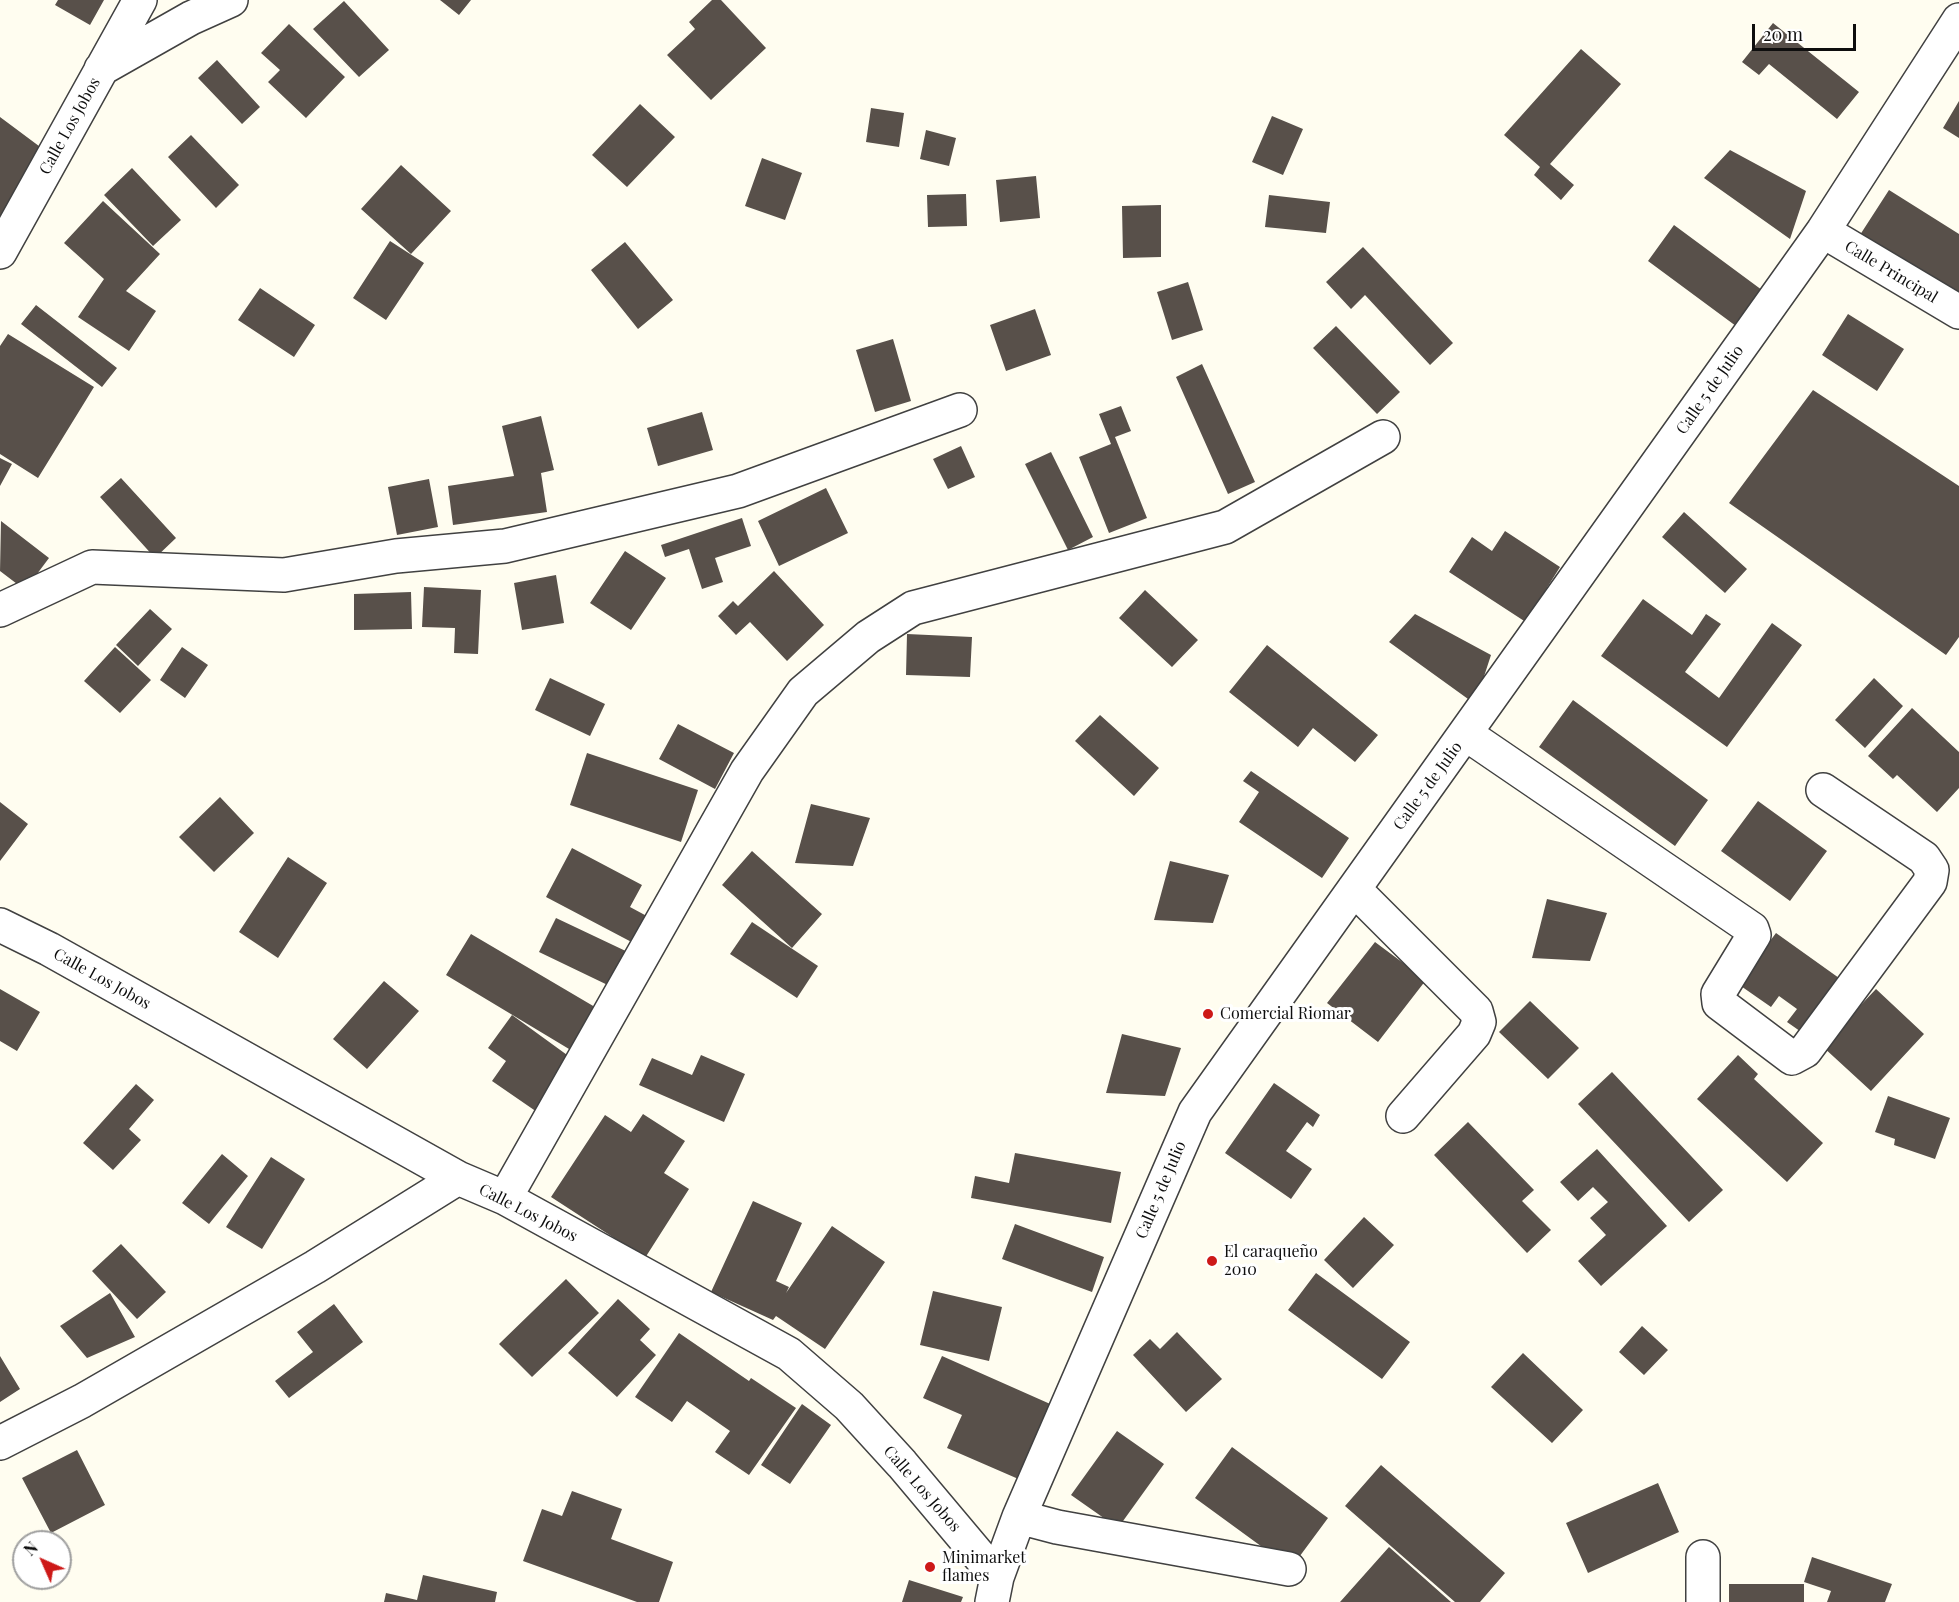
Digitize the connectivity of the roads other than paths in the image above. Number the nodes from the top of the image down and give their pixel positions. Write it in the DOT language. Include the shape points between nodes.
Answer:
graph roads {
  1 [pos="140,0"];
  2 [pos="231,0"];
  3 [pos="1959,20"];
  4 [pos="101,69"];
  5 [pos="1823,231"];
  6 [pos="0,252"];
  7 [pos="1959,312"];
  8 [pos="960,410"];
  9 [pos="1383,437"];
  10 [pos="0,610"];
  11 [pos="1466,734"];
  12 [pos="1823,790"];
  13 [pos="1354,889"];
  14 [pos="0,925"];
  15 [pos="1403,1116"];
  16 [pos="458,1178"];
  17 [pos="505,1198"];
  18 [pos="0,1443"];
  19 [pos="1019,1517"];
  20 [pos="1703,1557"];
  21 [pos="1289,1569"];
  22 [pos="994,1589"];
  23 [pos="1703,1602"];
  1 -- 4 [label="street, Calle Los Jobos"];
  2 -- 4 [label="street"];
  3 -- 5 [label="street, Calle 5 de Julio"];
  4 -- 6 [label="street, Calle Los Jobos"];
  5 -- 7 [label="street, Calle Principal"];
  5 -- 11 [label="street, Calle 5 de Julio"];
  8 -- 10 [label="street" via="738,491 505,546 396,556 284,575 92,567"];
  9 -- 17 [label="street" via="1225,527 913,608 868,637 803,692 747,771"];
  11 -- 12 [label="street" via="1752,929 1754,935 1718,994 1719,1004 1792,1058 1805,1051 1930,882 1932,870 1923,858"];
  11 -- 13 [label="street, Calle 5 de Julio"];
  13 -- 15 [label="street" via="1476,1011 1479,1022 1474,1034"];
  13 -- 19 [label="street, Calle 5 de Julio" via="1195,1112"];
  14 -- 16 [label="street, Calle Los Jobos"];
  16 -- 17 [label="street, Calle Los Jobos"];
  16 -- 18 [label="street" via="315,1267 82,1401"];
  17 -- 22 [label="street, Calle Los Jobos" via="789,1354 849,1406 902,1464"];
  19 -- 21 [label="street"];
  19 -- 22 [label="street, Calle 5 de Julio"];
  20 -- 23 [label="street"];
}
